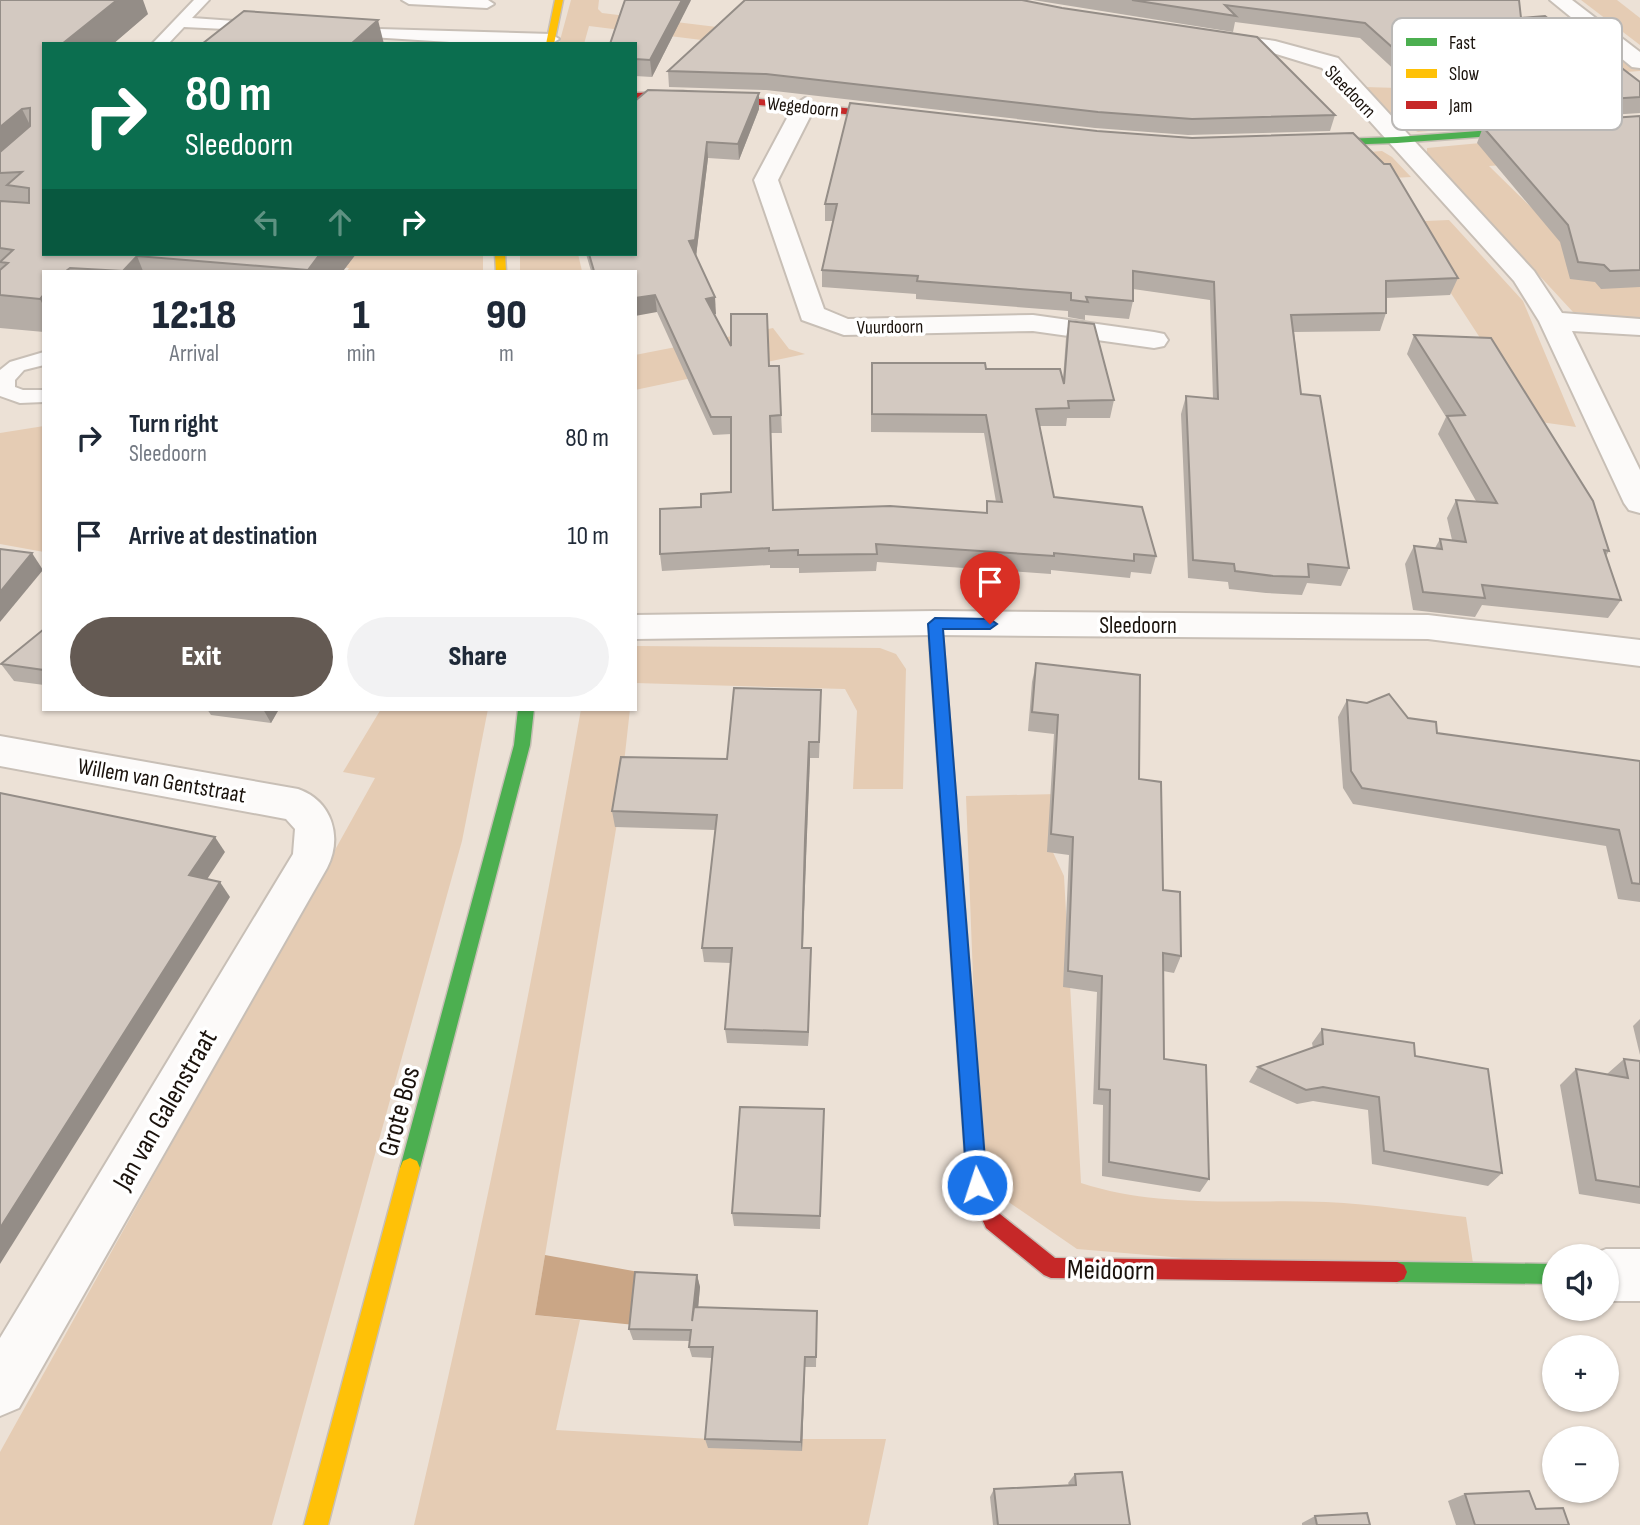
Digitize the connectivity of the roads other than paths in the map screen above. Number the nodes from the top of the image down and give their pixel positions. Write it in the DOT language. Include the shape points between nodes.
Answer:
graph roads {
  1 [pos="202,0"];
  2 [pos="409,0"];
  3 [pos="559,0"];
  4 [pos="1560,0"];
  5 [pos="488,2"];
  6 [pos="1583,18"];
  7 [pos="182,22"];
  8 [pos="276,28"];
  9 [pos="329,31"];
  10 [pos="1194,35"];
  11 [pos="463,38"];
  12 [pos="551,41"];
  13 [pos="161,42"];
  14 [pos="1622,48"];
  15 [pos="1640,62"];
  16 [pos="637,96"];
  17 [pos="805,105"];
  18 [pos="913,118"];
  19 [pos="1640,122"];
  20 [pos="1622,123"];
  21 [pos="1532,130"];
  22 [pos="1397,140"];
  23 [pos="1293,143"];
  24 [pos="1553,321"];
  25 [pos="1640,327"];
  26 [pos="1154,340"];
  27 [pos="42,359"];
  28 [pos="2,391"];
  29 [pos="42,396"];
  30 [pos="1640,503"];
  31 [pos="935,624"];
  32 [pos="637,627"];
  33 [pos="1640,653"];
  34 [pos="526,711"];
  35 [pos="0,751"];
  36 [pos="315,825"];
  37 [pos="1542,1274"];
  38 [pos="1619,1275"];
  39 [pos="1640,1275"];
  40 [pos="0,1389"];
  41 [pos="316,1525"];
  1 -- 7 [label="lane"];
  2 -- 5 [label="lane"];
  3 -- 12 [label="street"];
  4 -- 6 [label="street"];
  5 -- 11 [label="lane"];
  7 -- 8 [label="lane"];
  7 -- 13 [label="lane"];
  9 -- 11 [label="lane"];
  10 -- 22 [label="street, Sleedoorn" via="1275,47 1330,63"];
  11 -- 12 [label="lane"];
  14 -- 15 [label="street"];
  16 -- 17 [label="street, Wegedoorn" via="682,94"];
  17 -- 18 [label="street, Wegedoorn"];
  17 -- 26 [label="street, Vuurdoorn" via="766,180 812,314 844,327 1033,323"];
  19 -- 20 [label="street"];
  21 -- 22 [label="street"];
  22 -- 23 [label="street"];
  22 -- 24 [label="street, Sleedoorn" via="1525,278"];
  24 -- 25 [label="street"];
  24 -- 30 [label="street, Sleedoorn"];
  27 -- 28 [label="lane" via="17,366 4,378"];
  28 -- 29 [label="lane" via="20,397"];
  31 -- 32 [label="street, Sleedoorn"];
  31 -- 33 [label="street, Sleedoorn" via="1428,627"];
  31 -- 37 [label="street, Meidoorn" via="977,1185 993,1221 1051,1268"];
  34 -- 41 [label="street, Grote Bos" via="522,745"];
  35 -- 36 [label="street, Willem van Gentstraat" via="298,805"];
  36 -- 40 [label="street, Jan van Galenstraat" via="313,856"];
  38 -- 39 [label="street"];
}
